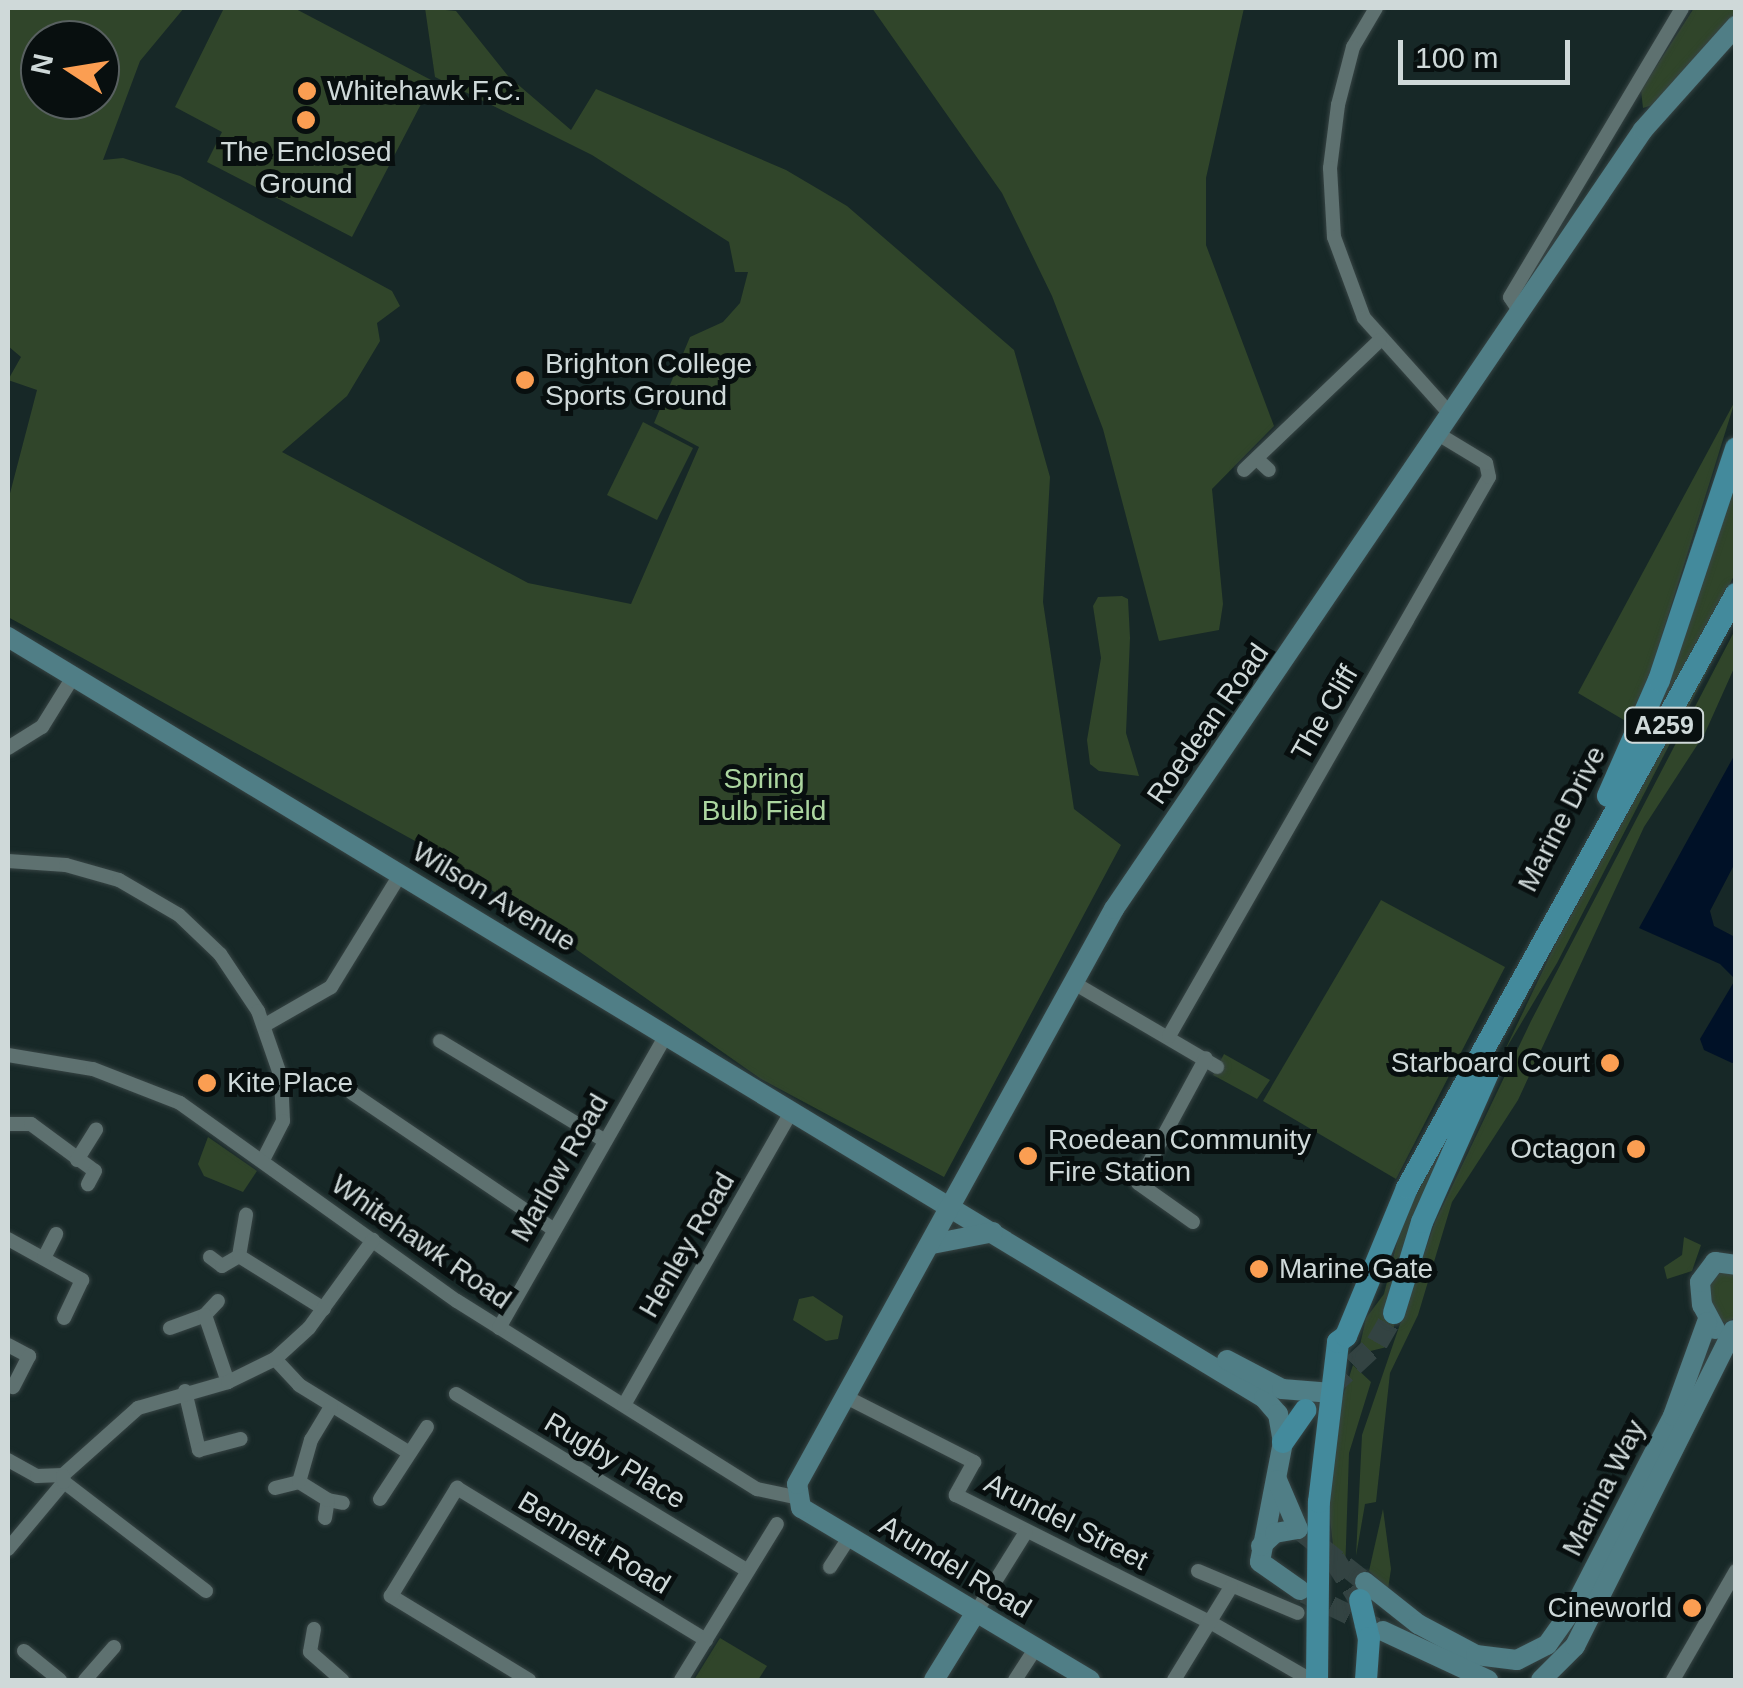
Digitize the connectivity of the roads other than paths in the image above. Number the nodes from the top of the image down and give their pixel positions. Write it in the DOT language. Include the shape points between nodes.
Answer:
graph roads {
  1 [pos="1376,8"];
  2 [pos="1682,8"];
  3 [pos="1736,26"];
  4 [pos="1545,255"];
  5 [pos="1380,340"];
  6 [pos="1451,415"];
  7 [pos="1438,434"];
  8 [pos="1736,448"];
  9 [pos="1257,459"];
  10 [pos="1244,470"];
  11 [pos="1268,470"];
  12 [pos="1736,594"];
  13 [pos="8,637"];
  14 [pos="74,677"];
  15 [pos="8,748"];
  16 [pos="8,861"];
  17 [pos="401,873"];
  18 [pos="1541,954"];
  19 [pos="1074,982"];
  20 [pos="265,1026"];
  21 [pos="667,1034"];
  22 [pos="1169,1036"];
  23 [pos="440,1041"];
  24 [pos="8,1055"];
  25 [pos="1458,1093"];
  26 [pos="352,1094"];
  27 [pos="792,1110"];
  28 [pos="8,1124"];
  29 [pos="96,1128"];
  30 [pos="605,1141"];
  31 [pos="77,1160"];
  32 [pos="263,1160"];
  33 [pos="88,1184"];
  34 [pos="952,1206"];
  35 [pos="246,1215"];
  36 [pos="1194,1222"];
  37 [pos="554,1230"];
  38 [pos="993,1232"];
  39 [pos="56,1234"];
  40 [pos="8,1238"];
  41 [pos="373,1240"];
  42 [pos="932,1244"];
  43 [pos="239,1256"];
  44 [pos="210,1257"];
  45 [pos="44,1258"];
  46 [pos="1734,1262"];
  47 [pos="1089,1288"];
  48 [pos="218,1301"];
  49 [pos="324,1308"];
  50 [pos="1394,1313"];
  51 [pos="205,1315"];
  52 [pos="64,1318"];
  53 [pos="1707,1322"];
  54 [pos="170,1328"];
  55 [pos="499,1328"];
  56 [pos="1735,1328"];
  57 [pos="8,1345"];
  58 [pos="275,1359"];
  59 [pos="228,1382"];
  60 [pos="13,1387"];
  61 [pos="1333,1387"];
  62 [pos="185,1392"];
  63 [pos="456,1394"];
  64 [pos="846,1397"];
  65 [pos="624,1405"];
  66 [pos="330,1406"];
  67 [pos="1278,1414"];
  68 [pos="428,1427"];
  69 [pos="241,1440"];
  70 [pos="1283,1442"];
  71 [pos="408,1452"];
  72 [pos="8,1460"];
  73 [pos="37,1476"];
  74 [pos="1276,1477"];
  75 [pos="63,1478"];
  76 [pos="299,1482"];
  77 [pos="275,1488"];
  78 [pos="794,1497"];
  79 [pos="380,1499"];
  80 [pos="37,1514"];
  81 [pos="325,1518"];
  82 [pos="777,1524"];
  83 [pos="1026,1532"];
  84 [pos="851,1535"];
  85 [pos="1260,1547"];
  86 [pos="8,1549"];
  87 [pos="1320,1556"];
  88 [pos="830,1568"];
  89 [pos="748,1571"];
  90 [pos="1198,1571"];
  91 [pos="1736,1571"];
  92 [pos="1231,1587"];
  93 [pos="1300,1590"];
  94 [pos="206,1591"];
  95 [pos="1362,1591"];
  96 [pos="976,1612"];
  97 [pos="1298,1613"];
  98 [pos="1210,1622"];
  99 [pos="314,1628"];
  100 [pos="1383,1631"];
  101 [pos="706,1640"];
  102 [pos="114,1647"];
  103 [pos="1036,1648"];
  104 [pos="24,1651"];
  105 [pos="60,1680"];
  106 [pos="85,1680"];
  107 [pos="342,1680"];
  108 [pos="529,1680"];
  109 [pos="681,1680"];
  110 [pos="934,1680"];
  111 [pos="1016,1680"];
  112 [pos="1090,1680"];
  113 [pos="1174,1680"];
  114 [pos="1314,1680"];
  115 [pos="1328,1680"];
  116 [pos="1366,1680"];
  117 [pos="1488,1680"];
  118 [pos="1541,1680"];
  119 [pos="1673,1680"];
  1 -- 5 [label="street" via="1344,75 1330,184 1344,278"];
  2 -- 4 [label="street"];
  3 -- 4 [label="street, Roedean Road"];
  4 -- 6 [label="street, Roedean Road"];
  5 -- 6 [label="street"];
  5 -- 9 [label="street"];
  6 -- 7 [label="street, Roedean Road"];
  7 -- 19 [label="street, Roedean Road" via="1114,909"];
  7 -- 22 [label="street, The Cliff" via="1486,463 1489,477"];
  8 -- 25 [label="main road, Marine Drive / A259" via="1639,729"];
  9 -- 10 [label="street"];
  9 -- 11 [label="street"];
  12 -- 18 [label="main road, Marine Drive / A259"];
  13 -- 14 [label="street, Wilson Avenue"];
  14 -- 15 [label="street" via="42,727"];
  14 -- 17 [label="street, Wilson Avenue"];
  16 -- 20 [label="street" via="84,870 164,904 220,954"];
  17 -- 20 [label="street" via="331,987"];
  17 -- 21 [label="street, Wilson Avenue"];
  18 -- 25 [label="main road, Marine Drive / A259"];
  18 -- 50 [label="main road" via="1422,1222"];
  19 -- 22 [label="street"];
  19 -- 34 [label="street, Roedean Road"];
  20 -- 32 [label="street" via="284,1114"];
  21 -- 27 [label="street, Wilson Avenue"];
  21 -- 30 [label="street, Marlow Road"];
  22 -- 36 [label="street" via="1212,1063 1138,1183"];
  23 -- 30 [label="street"];
  24 -- 32 [label="street, Whitehawk Road" via="75,1065 144,1086 198,1113"];
  25 -- 61 [label="main road, Marine Drive / A259" via="1377,1252 1346,1336 1351,1343 1345,1369"];
  26 -- 37 [label="street"];
  27 -- 34 [label="street, Wilson Avenue"];
  27 -- 65 [label="street, Henley Road"];
  28 -- 31 [label="street" via="31,1124"];
  29 -- 31 [label="street"];
  30 -- 37 [label="street, Marlow Road"];
  31 -- 33 [label="street" via="95,1170"];
  32 -- 41 [label="street, Whitehawk Road"];
  34 -- 38 [label="street"];
  34 -- 42 [label="street, Roedean Road"];
  35 -- 43 [label="street"];
  37 -- 55 [label="street, Marlow Road"];
  38 -- 42 [label="street"];
  38 -- 47 [label="street"];
  39 -- 45 [label="street"];
  40 -- 45 [label="street"];
  41 -- 49 [label="street"];
  41 -- 55 [label="street, Whitehawk Road"];
  42 -- 64 [label="street, Roedean Road"];
  43 -- 44 [label="street" via="222,1266"];
  43 -- 49 [label="street"];
  45 -- 52 [label="street" via="82,1280"];
  46 -- 53 [label="street, Marina Way" via="1712,1264 1700,1282"];
  47 -- 61 [label="street" via="1117,1292 1282,1389"];
  47 -- 67 [label="street" via="1259,1395"];
  48 -- 51 [label="street"];
  49 -- 58 [label="street"];
  51 -- 54 [label="street"];
  51 -- 59 [label="street"];
  53 -- 56 [label="street"];
  53 -- 95 [label="street, Marina Way" via="1694,1366 1576,1604 1547,1646 1517,1660 1484,1657"];
  55 -- 65 [label="street, Whitehawk Road"];
  56 -- 118 [label="street, Marina Way" via="1574,1646"];
  57 -- 60 [label="street" via="29,1356"];
  58 -- 59 [label="street"];
  58 -- 66 [label="street"];
  59 -- 62 [label="street"];
  61 -- 87 [label="main road, Marine Drive / A259" via="1322,1463"];
  62 -- 69 [label="street" via="198,1450"];
  62 -- 75 [label="street" via="128,1415"];
  63 -- 89 [label="street, Rugby Place"];
  64 -- 78 [label="street, Roedean Road"];
  64 -- 83 [label="street, Arundel Street" via="974,1462 956,1495"];
  65 -- 78 [label="street, Whitehawk Road" via="757,1490"];
  66 -- 71 [label="street"];
  66 -- 76 [label="street"];
  67 -- 70 [label="street"];
  67 -- 70 [label="main road" via="1305,1410"];
  68 -- 71 [label="street"];
  70 -- 74 [label="street"];
  71 -- 79 [label="street"];
  72 -- 73 [label="street"];
  73 -- 75 [label="street"];
  73 -- 80 [label="street"];
  74 -- 85 [label="street"];
  74 -- 85 [label="street" via="1298,1529 1276,1533"];
  75 -- 80 [label="street"];
  75 -- 94 [label="street"];
  76 -- 77 [label="street"];
  76 -- 81 [label="street" via="336,1501"];
  78 -- 84 [label="street, Arundel Road"];
  80 -- 86 [label="street"];
  82 -- 89 [label="street"];
  83 -- 96 [label="street"];
  83 -- 98 [label="street, Arundel Street"];
  84 -- 88 [label="street"];
  84 -- 96 [label="street, Arundel Road"];
  85 -- 93 [label="street" via="1263,1568"];
  87 -- 114 [label="main road, Marine Drive / A259"];
  87 -- 115 [label="main road, Marine Drive / A259" via="1330,1626"];
  89 -- 101 [label="street"];
  90 -- 92 [label="street"];
  91 -- 119 [label="street"];
  92 -- 97 [label="street"];
  92 -- 98 [label="street"];
  95 -- 116 [label="main road"];
  96 -- 103 [label="street, Arundel Road"];
  96 -- 110 [label="street"];
  98 -- 113 [label="street"];
  98 -- 114 [label="street, Arundel Street"];
  99 -- 107 [label="street" via="304,1645"];
  100 -- 117 [label="street"];
  101 -- 108 [label="street, Bennett Road" via="457,1488 391,1596"];
  101 -- 109 [label="street"];
  102 -- 106 [label="street"];
  103 -- 111 [label="street"];
  103 -- 112 [label="street, Arundel Road"];
  104 -- 105 [label="street"];
}
